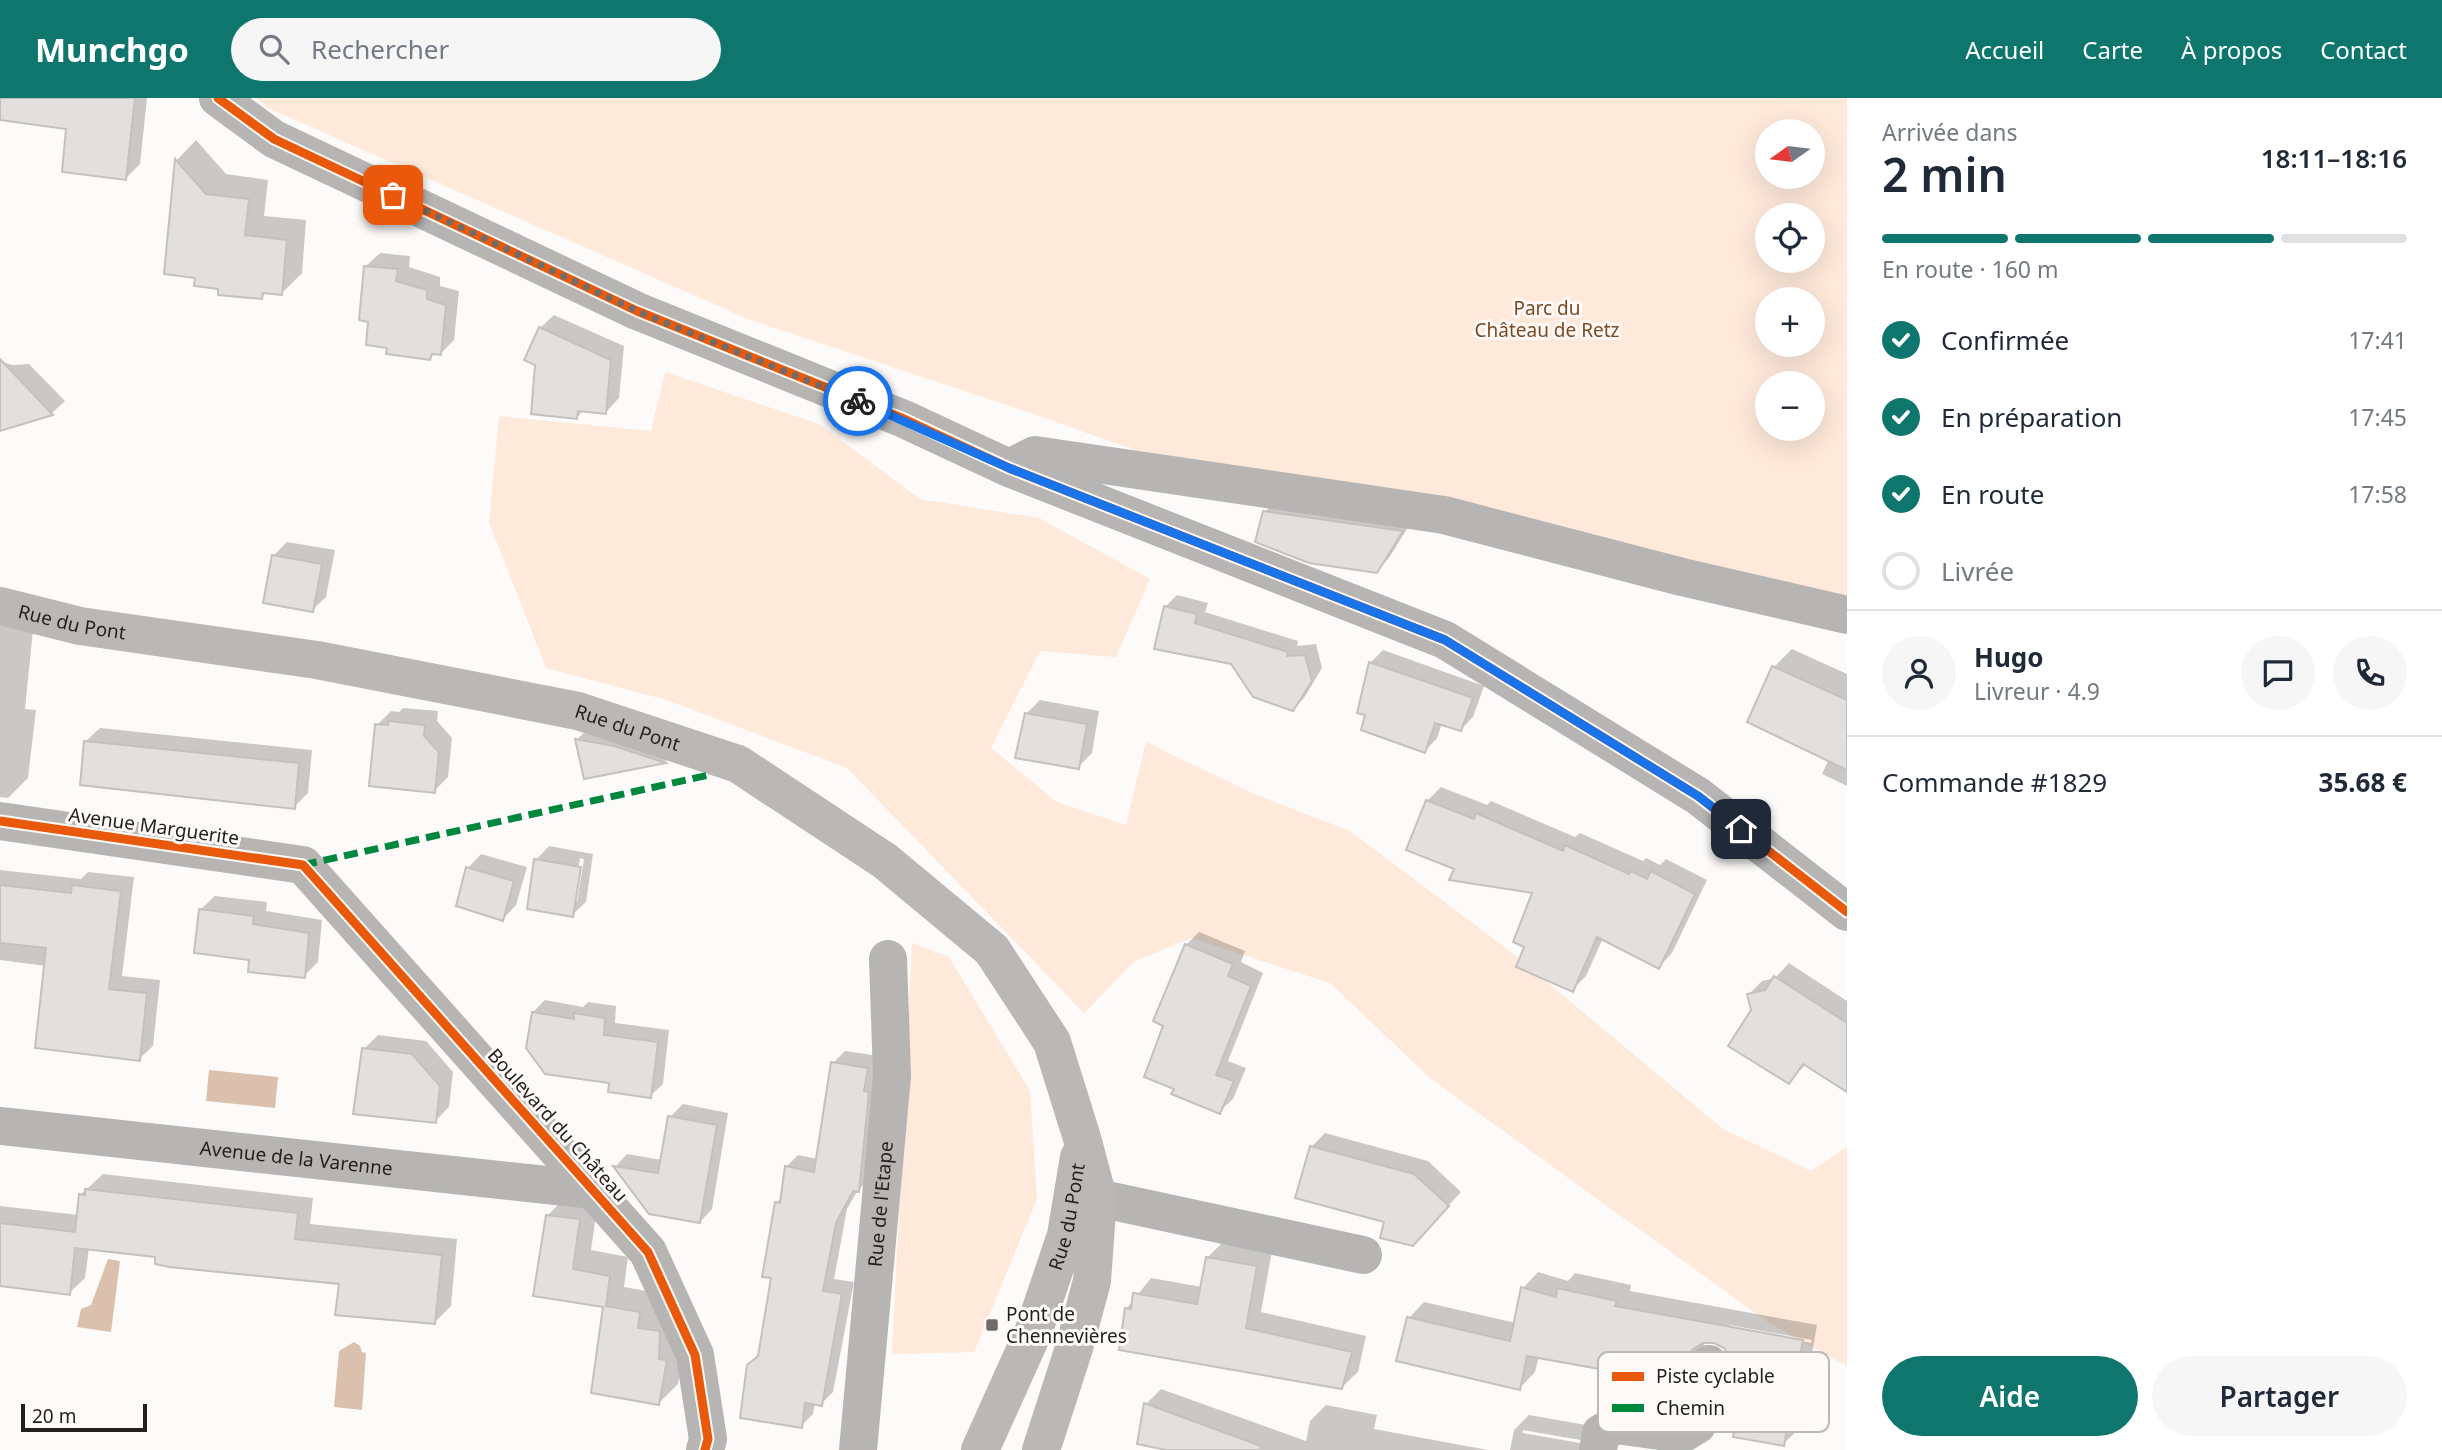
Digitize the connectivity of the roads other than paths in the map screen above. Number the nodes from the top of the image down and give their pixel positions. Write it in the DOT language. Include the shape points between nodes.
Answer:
graph roads {
  1 [pos="218,98"];
  2 [pos="1009,468"];
  3 [pos="0,606"];
  4 [pos="1847,615"];
  5 [pos="0,821"];
  6 [pos="303,865"];
  7 [pos="1847,912"];
  8 [pos="888,959"];
  9 [pos="0,1126"];
  10 [pos="1082,1138"];
  11 [pos="593,1190"];
  12 [pos="1098,1198"];
  13 [pos="1363,1255"];
  14 [pos="1603,1432"];
  15 [pos="1667,1432"];
  16 [pos="1685,1432"];
  17 [pos="705,1450"];
  18 [pos="858,1450"];
  19 [pos="980,1450"];
  20 [pos="1041,1450"];
  21 [pos="1598,1450"];
  1 -- 2 [label="street" via="274,139 637,311 904,419"];
  2 -- 4 [label="street" via="1035,455 1444,515"];
  2 -- 7 [label="street" via="1445,640 1698,796"];
  3 -- 10 [label="main road, Rue du Pont" via="80,626 317,660 578,711 738,764 885,861 992,950 1052,1042"];
  5 -- 6 [label="street, Avenue Marguerite"];
  6 -- 11 [label="street, Boulevard du Château"];
  8 -- 18 [label="street, Rue de l'Etape" via="892,1076"];
  9 -- 11 [label="street, Avenue de la Varenne"];
  10 -- 12 [label="main road, Rue du Pont"];
  10 -- 19 [label="main road, Rue du Pont" via="1066,1235 1034,1330"];
  11 -- 17 [label="street, Boulevard du Château" via="648,1252 695,1354 708,1439"];
  12 -- 13 [label="street"];
  12 -- 20 [label="main road, Rue du Pont" via="1092,1281"];
  14 -- 21 [label="street"];
  15 -- 16 [label="street"];
}
